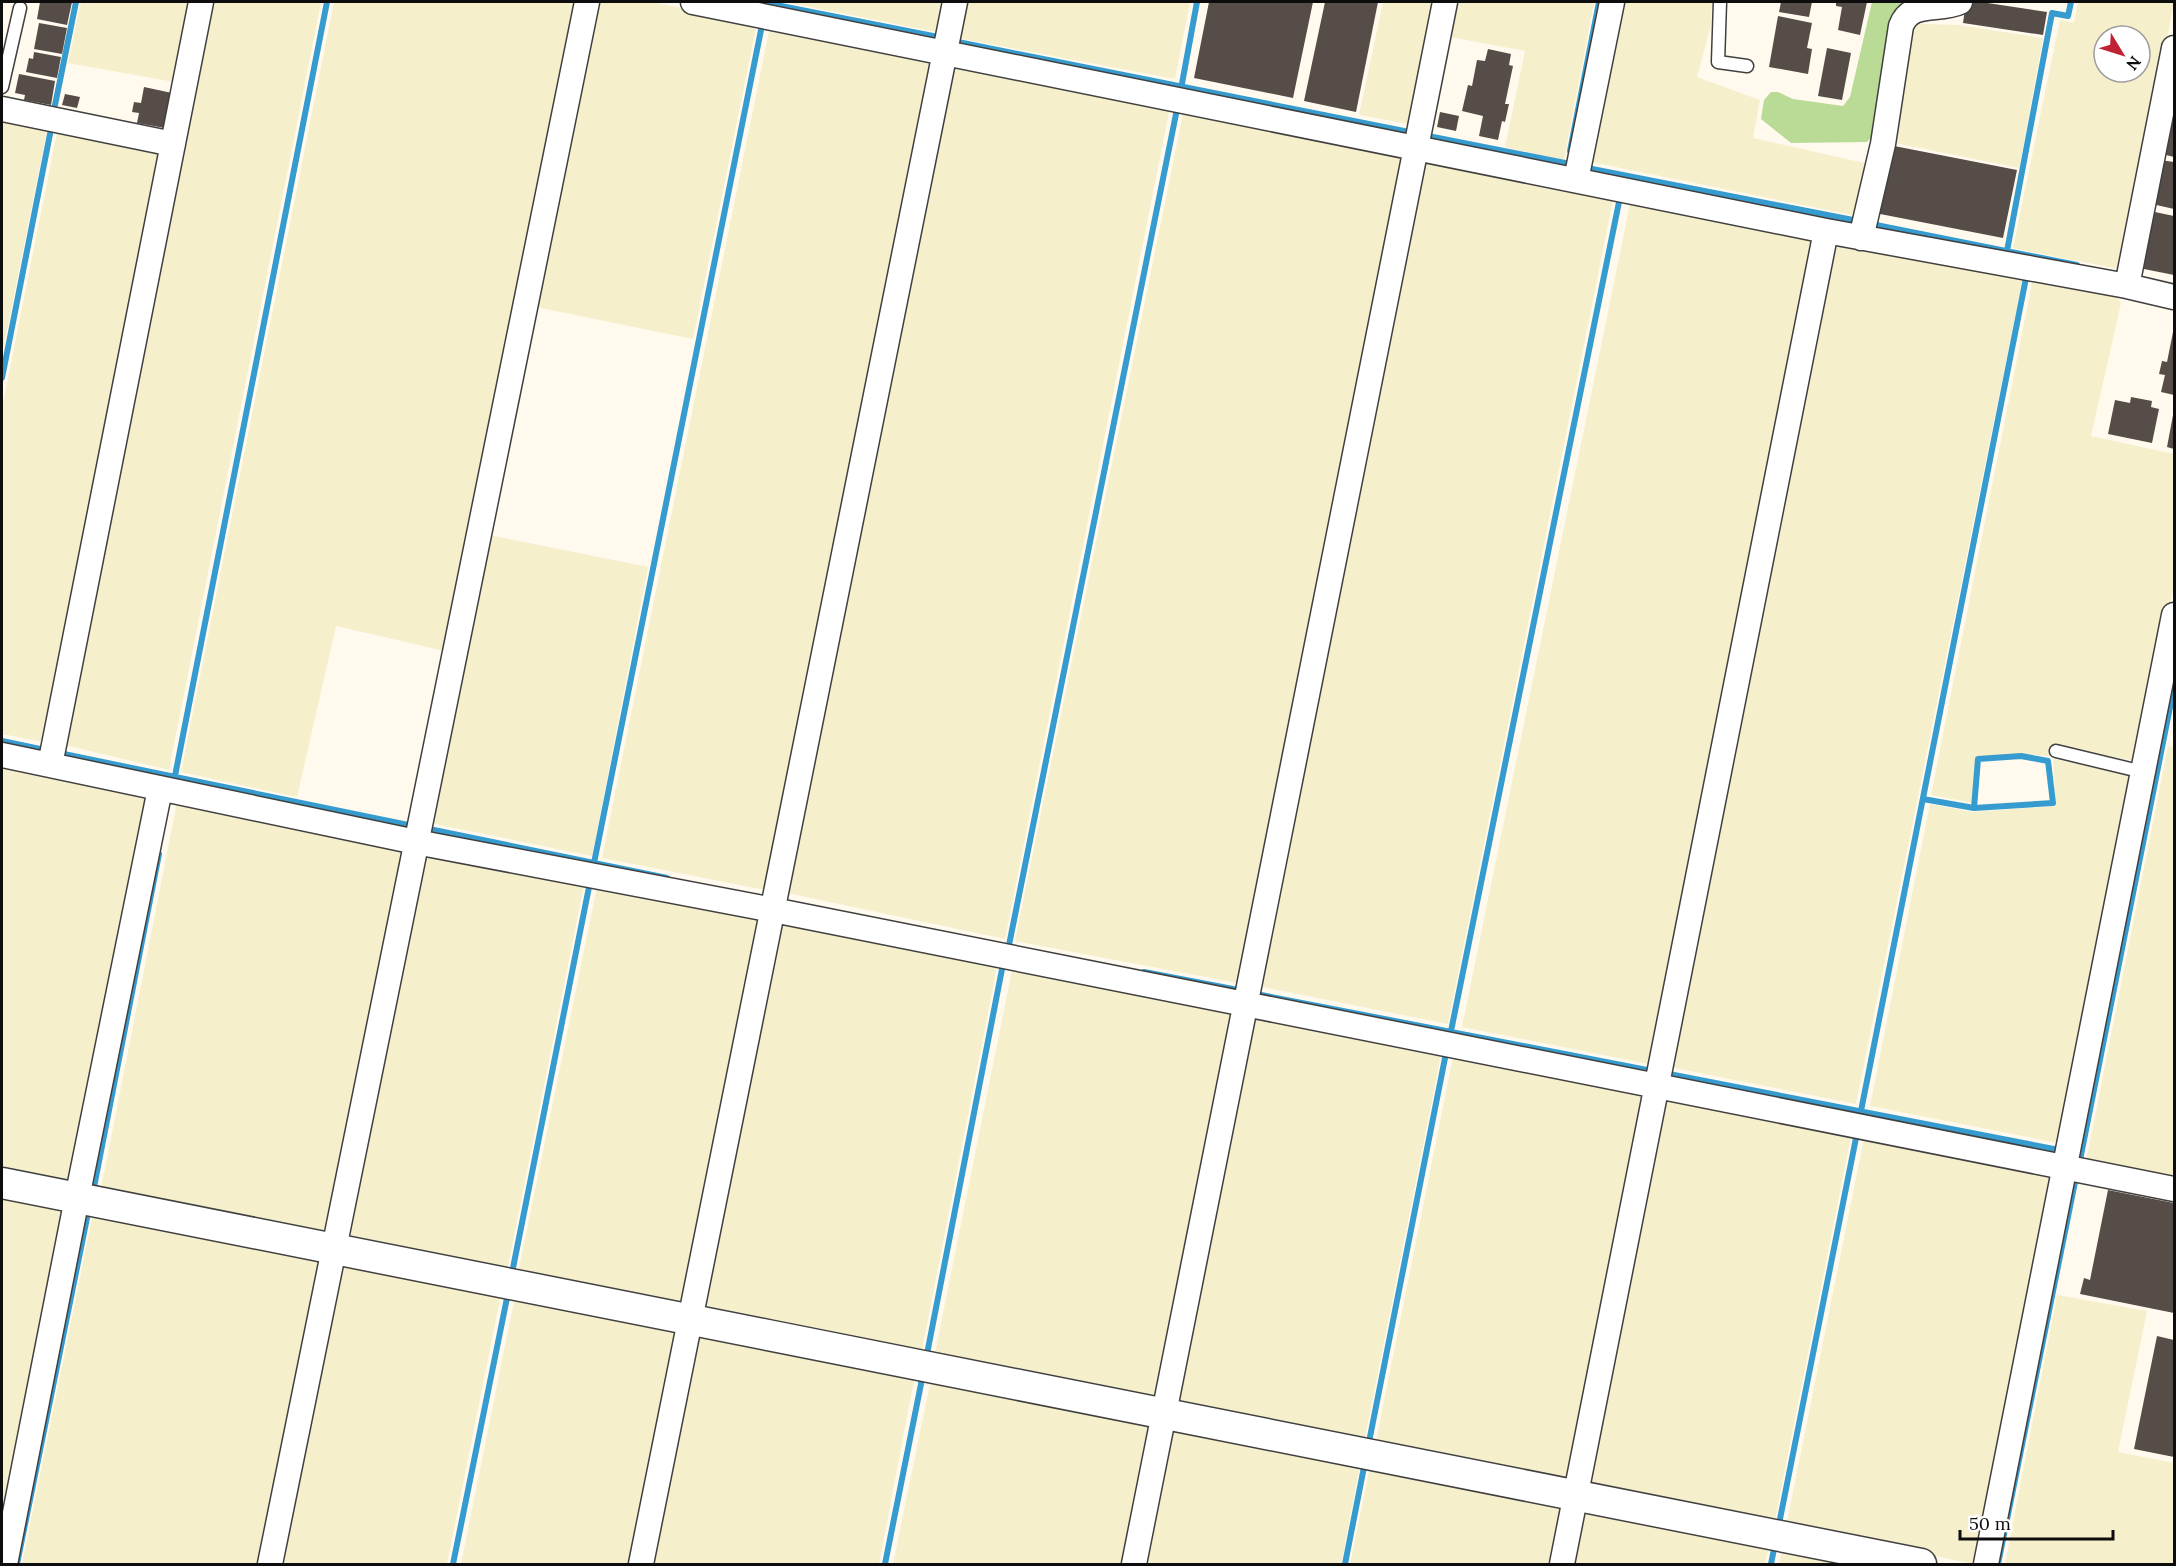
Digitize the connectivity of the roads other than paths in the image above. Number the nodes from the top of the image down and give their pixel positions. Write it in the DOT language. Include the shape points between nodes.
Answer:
graph roads {
  1 [pos="201,2"];
  2 [pos="587,2"];
  3 [pos="693,2"];
  4 [pos="955,2"];
  5 [pos="1445,2"];
  6 [pos="1611,2"];
  7 [pos="1720,2"];
  8 [pos="1960,2"];
  9 [pos="20,8"];
  10 [pos="2175,48"];
  11 [pos="944,53"];
  12 [pos="1747,66"];
  13 [pos="2,87"];
  14 [pos="2,109"];
  15 [pos="173,144"];
  16 [pos="1415,147"];
  17 [pos="1576,180"];
  18 [pos="1826,231"];
  19 [pos="1861,238"];
  20 [pos="2127,286"];
  21 [pos="2175,297"];
  22 [pos="2175,615"];
  23 [pos="2056,751"];
  24 [pos="2,755"];
  25 [pos="50,765"];
  26 [pos="2143,772"];
  27 [pos="160,789"];
  28 [pos="416,842"];
  29 [pos="773,910"];
  30 [pos="1245,1005"];
  31 [pos="1656,1085"];
  32 [pos="2064,1167"];
  33 [pos="2,1183"];
  34 [pos="2175,1189"];
  35 [pos="77,1198"];
  36 [pos="334,1247"];
  37 [pos="690,1319"];
  38 [pos="1164,1415"];
  39 [pos="1575,1497"];
  40 [pos="5,1564"];
  41 [pos="270,1564"];
  42 [pos="641,1564"];
  43 [pos="1134,1564"];
  44 [pos="1562,1564"];
  45 [pos="1921,1564"];
  46 [pos="1986,1564"];
  1 -- 15 [label="street"];
  2 -- 28 [label="street"];
  3 -- 11 [label="street"];
  4 -- 11 [label="street"];
  5 -- 16 [label="street"];
  6 -- 17 [label="street"];
  7 -- 12 [label="lane" via="1718,62"];
  8 -- 19 [label="street" via="1914,9 1905,16 1883,144"];
  9 -- 13 [label="lane"];
  10 -- 20 [label="street"];
  11 -- 16 [label="street"];
  11 -- 29 [label="street"];
  14 -- 15 [label="street"];
  15 -- 25 [label="street"];
  16 -- 17 [label="street"];
  16 -- 30 [label="street"];
  17 -- 18 [label="street"];
  18 -- 19 [label="street"];
  18 -- 31 [label="street"];
  19 -- 20 [label="street"];
  20 -- 21 [label="street"];
  22 -- 26 [label="street"];
  23 -- 26 [label="lane"];
  24 -- 25 [label="street"];
  25 -- 27 [label="street"];
  26 -- 32 [label="street"];
  27 -- 28 [label="street"];
  27 -- 35 [label="street"];
  28 -- 29 [label="street"];
  28 -- 36 [label="street"];
  29 -- 30 [label="street"];
  29 -- 37 [label="street"];
  30 -- 31 [label="street"];
  30 -- 38 [label="street"];
  31 -- 32 [label="street"];
  31 -- 39 [label="street"];
  32 -- 34 [label="street"];
  32 -- 46 [label="street"];
  33 -- 35 [label="street"];
  35 -- 36 [label="street"];
  35 -- 40 [label="street"];
  36 -- 37 [label="street"];
  36 -- 41 [label="street"];
  37 -- 38 [label="street"];
  37 -- 42 [label="street"];
  38 -- 39 [label="street"];
  38 -- 43 [label="street"];
  39 -- 44 [label="street"];
  39 -- 45 [label="street"];
}
